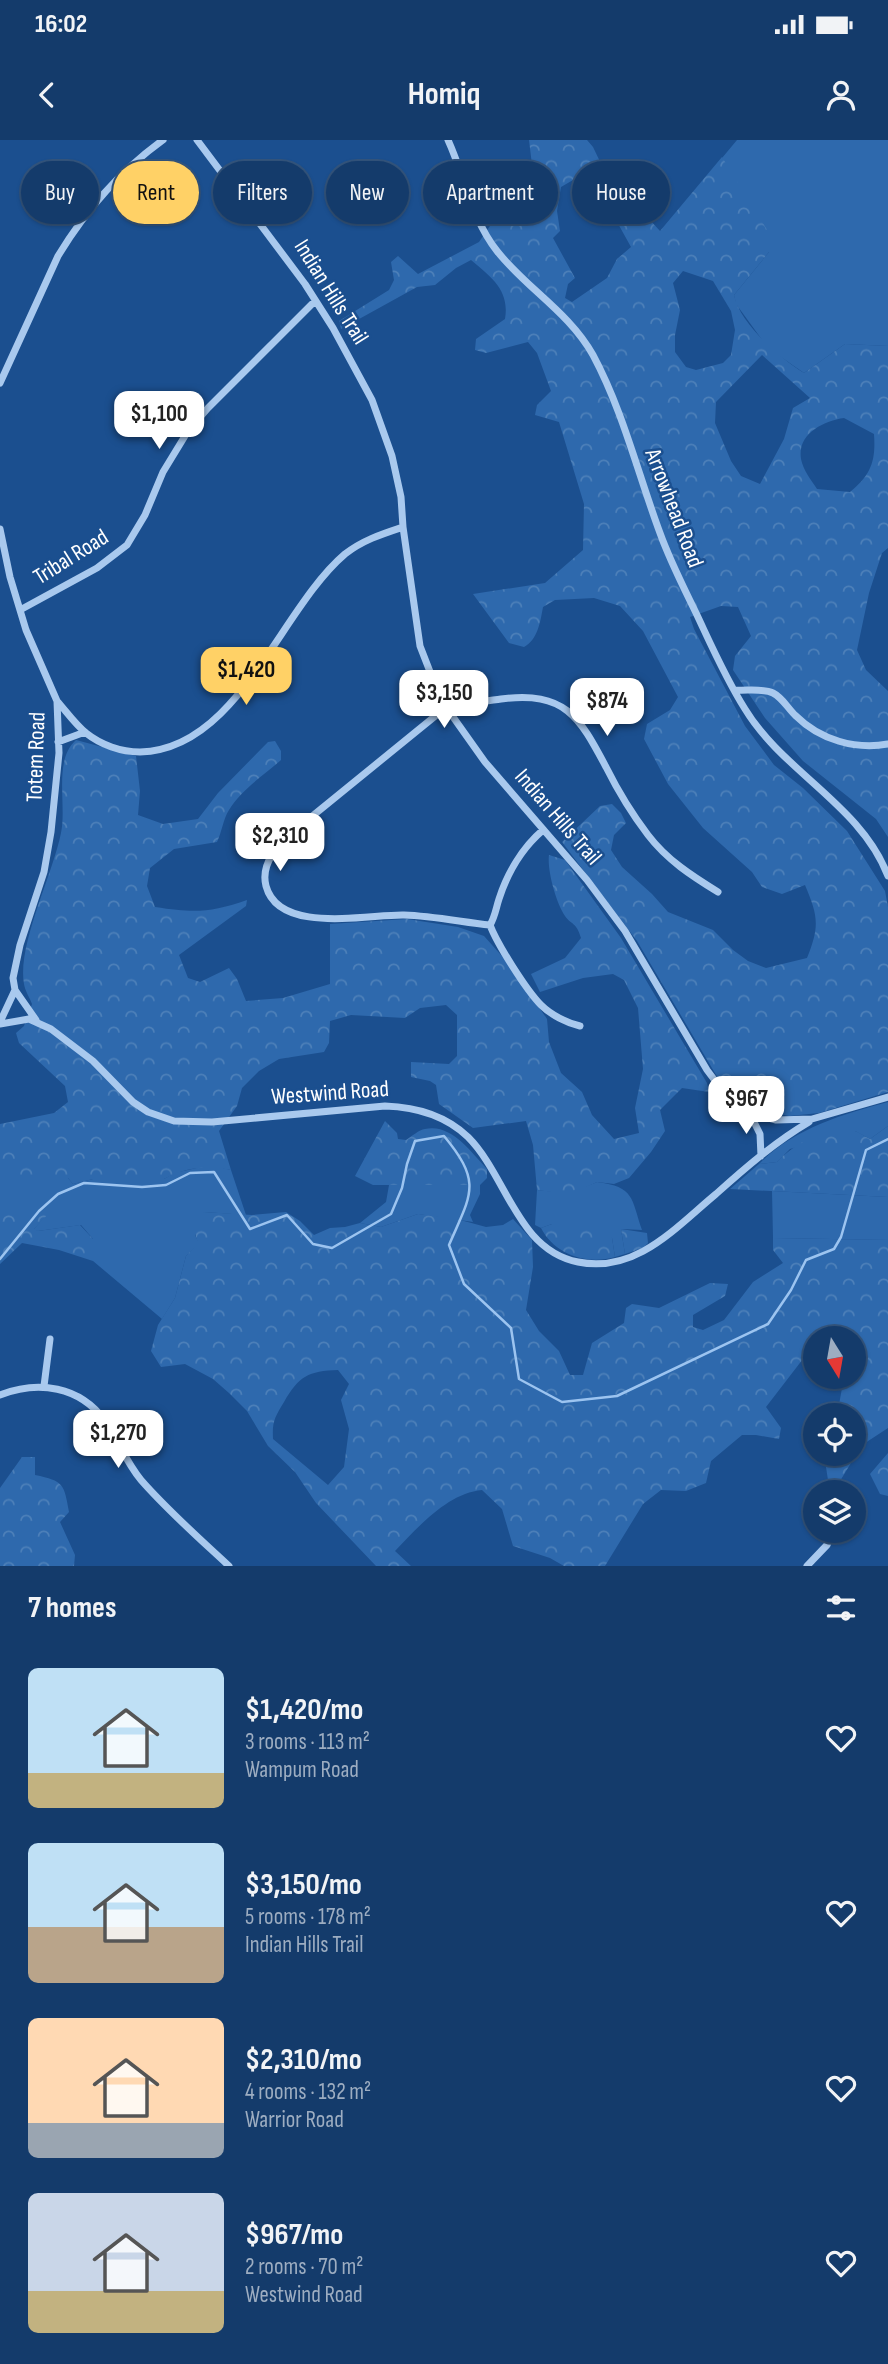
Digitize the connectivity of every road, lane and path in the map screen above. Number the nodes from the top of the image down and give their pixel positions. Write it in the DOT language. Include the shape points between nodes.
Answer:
graph roads {
  1 [pos="163,140"];
  2 [pos="197,140"];
  3 [pos="448,140"];
  4 [pos="315,301"];
  5 [pos="0,383"];
  6 [pos="403,527"];
  7 [pos="0,529"];
  8 [pos="20,610"];
  9 [pos="735,691"];
  10 [pos="57,701"];
  11 [pos="447,709"];
  12 [pos="85,732"];
  13 [pos="58,742"];
  14 [pos="888,744"];
  15 [pos="543,830"];
  16 [pos="888,876"];
  17 [pos="718,892"];
  18 [pos="490,925"];
  19 [pos="15,990"];
  20 [pos="37,1021"];
  21 [pos="0,1023"];
  22 [pos="580,1026"];
  23 [pos="888,1097"];
  24 [pos="749,1112"];
  25 [pos="812,1119"];
  26 [pos="761,1156"];
  27 [pos="50,1339"];
  28 [pos="44,1386"];
  29 [pos="0,1395"];
  30 [pos="828,1543"];
  31 [pos="229,1566"];
  32 [pos="807,1566"];
  1 -- 5 [label="street" via="117,178 69,237"];
  2 -- 4 [label="street, Indian Hills Trail"];
  3 -- 9 [label="street, Arrowhead Road" via="485,234 514,270 577,331 593,355 661,536"];
  4 -- 6 [label="street, Indian Hills Trail" via="359,374 383,428 401,497"];
  4 -- 8 [label="street, Tribal Road" via="188,431 127,545 97,568"];
  6 -- 11 [label="street, Indian Hills Trail" via="420,646"];
  6 -- 12 [label="street" via="369,538 334,565 300,605 242,691 193,734 164,748 138,752 107,746"];
  7 -- 8 [label="street, Totem Road"];
  8 -- 10 [label="street, Totem Road"];
  9 -- 14 [label="street" via="771,692 806,724 839,741 861,746"];
  9 -- 16 [label="street, Arrowhead Road" via="762,733 859,828"];
  10 -- 12 [label="street"];
  10 -- 13 [label="street, Totem Road"];
  11 -- 15 [label="street, Indian Hills Trail"];
  11 -- 17 [label="street" via="527,698 549,701 569,711 583,726 649,836 684,870"];
  11 -- 18 [label="street" via="279,844 268,864 266,887 281,906 308,917 401,915"];
  12 -- 13 [label="street"];
  13 -- 19 [label="street, Totem Road" via="51,832 44,872 16,959"];
  15 -- 18 [label="street" via="515,864"];
  15 -- 24 [label="street, Indian Hills Trail" via="625,931 714,1081"];
  18 -- 22 [label="street" via="536,1000"];
  19 -- 20 [label="street"];
  19 -- 21 [label="street, Totem Road"];
  20 -- 21 [label="street"];
  20 -- 26 [label="street, Westwind Road" via="76,1047 133,1102 174,1121 212,1122 385,1106 439,1117 477,1148 528,1229 554,1252 575,1262 610,1263 643,1252"];
  23 -- 25 [label="street, Indian Hills Trail"];
  24 -- 25 [label="street, Indian Hills Trail" via="776,1120"];
  24 -- 26 [label="street" via="760,1134"];
  25 -- 26 [label="street, Westwind Road"];
  27 -- 28 [label="street"];
  28 -- 29 [label="street" via="21,1387"];
  28 -- 31 [label="street" via="65,1391 93,1407 142,1480"];
  30 -- 32 [label="street"];
}
